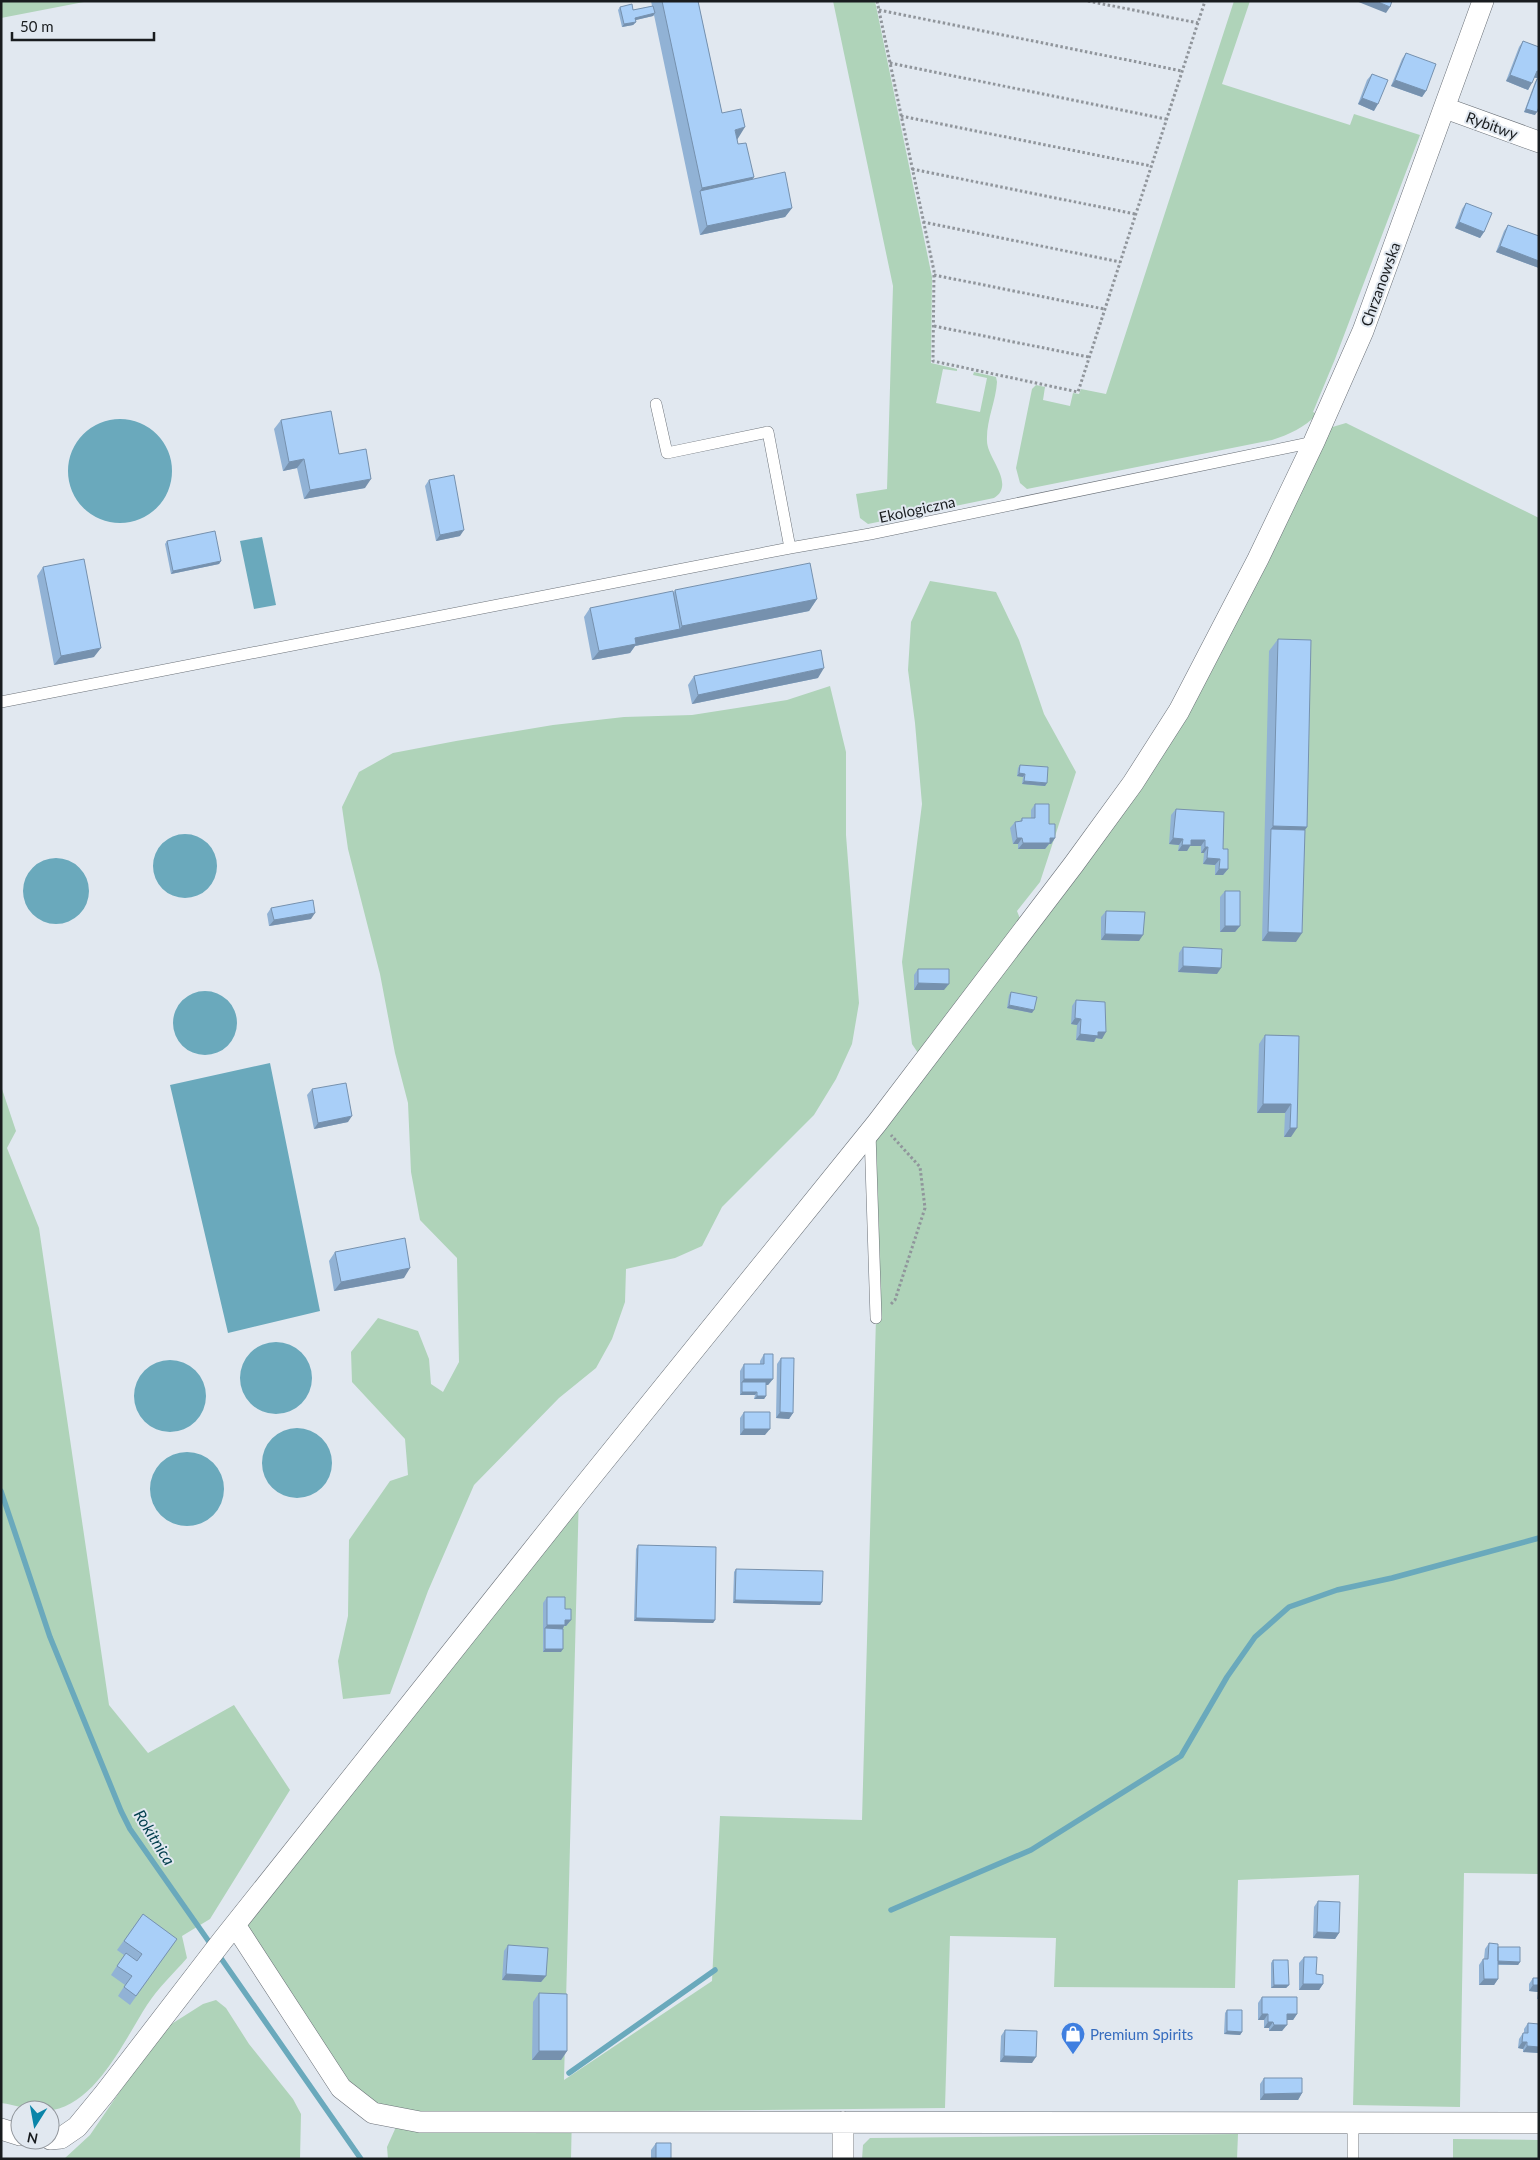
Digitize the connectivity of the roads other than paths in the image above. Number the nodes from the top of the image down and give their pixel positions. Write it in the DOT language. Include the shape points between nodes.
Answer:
graph roads {
  1 [pos="1483,1"];
  2 [pos="1445,108"];
  3 [pos="1539,142"];
  4 [pos="656,404"];
  5 [pos="1314,442"];
  6 [pos="790,548"];
  7 [pos="1,702"];
  8 [pos="874,1128"];
  9 [pos="876,1318"];
  10 [pos="229,1933"];
  11 [pos="844,2122"];
  12 [pos="1539,2123"];
  13 [pos="1353,2124"];
  14 [pos="60,2138"];
  15 [pos="843,2159"];
  16 [pos="1353,2159"];
  1 -- 2 [label="street, Chrzanowska"];
  2 -- 3 [label="street, Rybitwy"];
  2 -- 5 [label="street, Chrzanowska" via="1363,331"];
  4 -- 6 [label="lane" via="667,452 768,432"];
  5 -- 6 [label="lane, Ekologiczna"];
  5 -- 8 [label="street, Chrzanowska" via="1179,711 1133,783"];
  6 -- 7 [label="lane, Ekologiczna"];
  8 -- 9 [label="lane"];
  8 -- 10 [label="street, Chrzanowska" via="579,1492"];
  10 -- 11 [label="street" via="341,2088 373,2113 420,2122"];
  10 -- 14 [label="street, Chrzanowska" via="77,2126"];
  11 -- 13 [label="street" via="1246,2121"];
  11 -- 15 [label="street"];
  12 -- 13 [label="street"];
  13 -- 16 [label="lane"];
}
